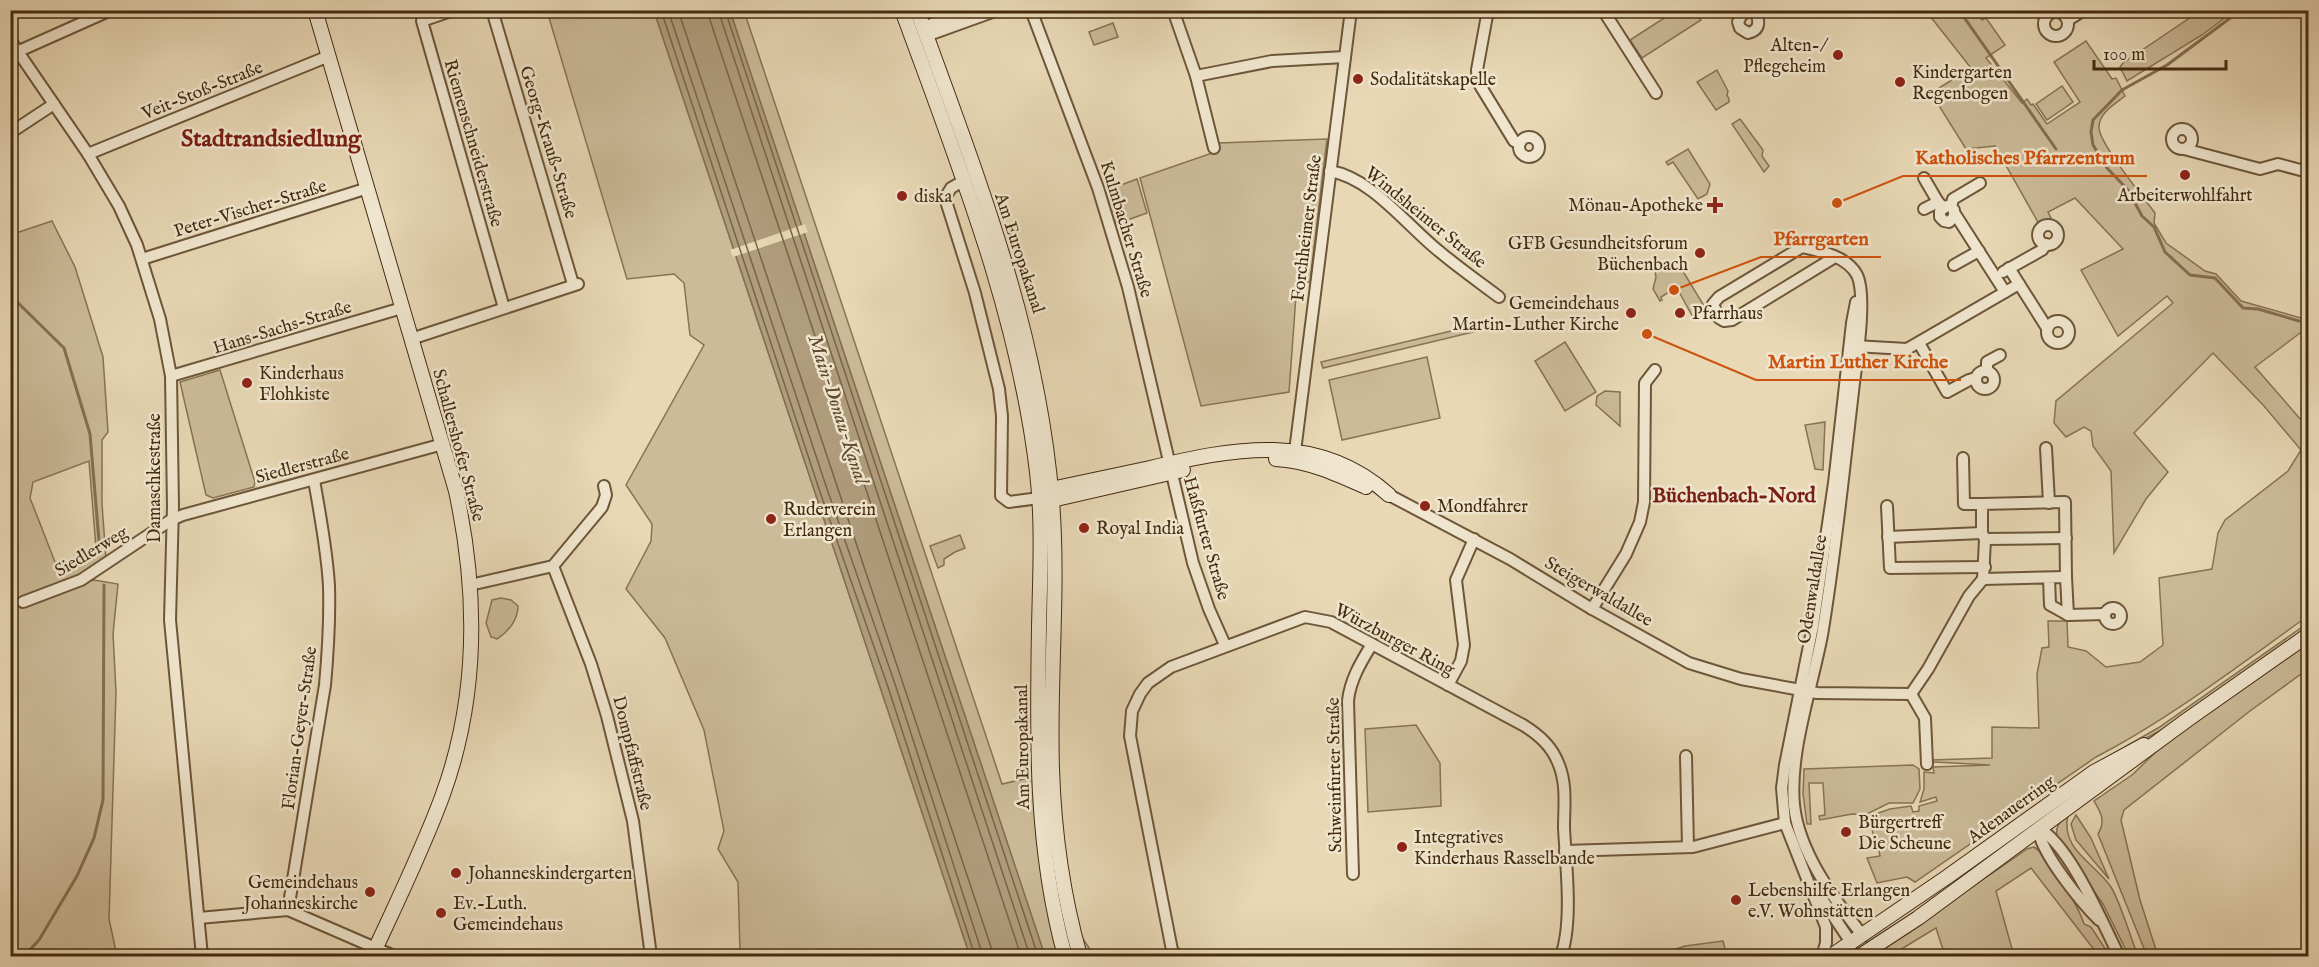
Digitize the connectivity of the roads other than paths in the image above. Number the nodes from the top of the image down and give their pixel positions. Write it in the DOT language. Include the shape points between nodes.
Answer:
graph roads {
  1 [pos="111,10"];
  2 [pos="315,10"];
  3 [pos="454,10"];
  4 [pos="492,10"];
  5 [pos="902,10"];
  6 [pos="917,10"];
  7 [pos="972,10"];
  8 [pos="998,10"];
  9 [pos="1031,10"];
  10 [pos="1173,10"];
  11 [pos="1351,10"];
  12 [pos="1488,10"];
  13 [pos="1603,10"];
  14 [pos="1749,10"];
  15 [pos="1754,10"];
  16 [pos="2084,10"];
  17 [pos="2068,20"];
  18 [pos="924,32"];
  19 [pos="911,36"];
  20 [pos="10,40"];
  21 [pos="19,51"];
  22 [pos="329,56"];
  23 [pos="1345,57"];
  24 [pos="1196,76"];
  25 [pos="1656,93"];
  26 [pos="54,104"];
  27 [pos="10,133"];
  28 [pos="1520,143"];
  29 [pos="1214,148"];
  30 [pos="2184,149"];
  31 [pos="88,154"];
  32 [pos="1330,171"];
  33 [pos="2308,172"];
  34 [pos="1924,178"];
  35 [pos="963,181"];
  36 [pos="1980,183"];
  37 [pos="368,188"];
  38 [pos="1947,208"];
  39 [pos="1924,209"];
  40 [pos="2046,244"];
  41 [pos="1979,251"];
  42 [pos="1835,257"];
  43 [pos="142,260"];
  44 [pos="1954,265"];
  45 [pos="2009,268"];
  46 [pos="1995,276"];
  47 [pos="2019,284"];
  48 [pos="2005,292"];
  49 [pos="1499,297"];
  50 [pos="402,308"];
  51 [pos="504,308"];
  52 [pos="2047,328"];
  53 [pos="411,339"];
  54 [pos="1919,343"];
  55 [pos="1854,346"];
  56 [pos="2000,355"];
  57 [pos="1655,370"];
  58 [pos="1987,371"];
  59 [pos="171,376"];
  60 [pos="1976,378"];
  61 [pos="442,444"];
  62 [pos="2046,448"];
  63 [pos="1294,455"];
  64 [pos="1962,458"];
  65 [pos="1170,468"];
  66 [pos="314,480"];
  67 [pos="604,486"];
  68 [pos="1047,495"];
  69 [pos="1389,495"];
  70 [pos="2049,503"];
  71 [pos="1982,504"];
  72 [pos="1887,506"];
  73 [pos="171,520"];
  74 [pos="1984,536"];
  75 [pos="1888,537"];
  76 [pos="2066,537"];
  77 [pos="1474,539"];
  78 [pos="553,566"];
  79 [pos="1985,567"];
  80 [pos="2066,577"];
  81 [pos="2049,578"];
  82 [pos="1983,579"];
  83 [pos="470,585"];
  84 [pos="23,602"];
  85 [pos="1592,609"];
  86 [pos="2105,614"];
  87 [pos="2068,615"];
  88 [pos="2308,635"];
  89 [pos="1372,644"];
  90 [pos="1225,645"];
  91 [pos="1448,685"];
  92 [pos="1806,691"];
  93 [pos="1911,694"];
  94 [pos="1686,756"];
  95 [pos="1927,764"];
  96 [pos="2035,822"];
  97 [pos="1785,823"];
  98 [pos="1688,847"];
  99 [pos="1565,851"];
  100 [pos="1805,873"];
  101 [pos="1353,874"];
  102 [pos="288,910"];
  103 [pos="199,918"];
  104 [pos="1857,940"];
  105 [pos="374,953"];
  106 [pos="1863,955"];
  107 [pos="650,956"];
  108 [pos="202,957"];
  109 [pos="394,957"];
  110 [pos="1065,957"];
  111 [pos="1080,957"];
  112 [pos="1177,957"];
  113 [pos="1562,957"];
  114 [pos="1822,957"];
  115 [pos="1832,957"];
  116 [pos="2119,957"];
  1 -- 21 [label="street"];
  2 -- 22 [label="main road, Schallershofer Straße"];
  3 -- 51 [label="street, Riemenschneiderstraße" via="422,21"];
  4 -- 51 [label="street, Georg-Krauß-Straße" via="577,284"];
  5 -- 19 [label="main road, Am Europakanal"];
  6 -- 18 [label="main road, Am Europakanal"];
  7 -- 18 [label="street"];
  8 -- 18 [label="street"];
  9 -- 65 [label="street, Kulmbacher Straße" via="1098,188 1128,287"];
  10 -- 24 [label="street"];
  11 -- 23 [label="street, Forchheimer Straße"];
  12 -- 28 [label="street" via="1478,82 1514,141"];
  13 -- 25 [label="street"];
  14 -- 15 [label="street" via="1738,22 1748,33 1755,31 1759,23"];
  16 -- 17 [label="street"];
  18 -- 19 [label="main road"];
  18 -- 68 [label="main road, Am Europakanal" via="1020,311 1039,398"];
  19 -- 35 [label="main road, Am Europakanal"];
  20 -- 21 [label="street, Damaschkestraße"];
  21 -- 26 [label="street, Damaschkestraße"];
  22 -- 31 [label="street, Veit-Stoß-Straße"];
  22 -- 37 [label="main road, Schallershofer Straße"];
  23 -- 24 [label="street" via="1272,61"];
  23 -- 32 [label="street, Forchheimer Straße"];
  24 -- 29 [label="street"];
  26 -- 27 [label="street"];
  26 -- 31 [label="street, Damaschkestraße"];
  30 -- 33 [label="street" via="2260,169 2278,164"];
  31 -- 43 [label="street, Damaschkestraße" via="119,206"];
  32 -- 49 [label="street, Windsheimer Straße" via="1345,173 1368,188 1440,253"];
  32 -- 63 [label="street, Forchheimer Straße"];
  34 -- 38 [label="street"];
  35 -- 68 [label="main road, Am Europakanal" via="1009,323"];
  35 -- 68 [label="street" via="951,188 945,198 975,293 999,389 1001,496 1009,502"];
  36 -- 38 [label="street" via="1953,199"];
  37 -- 43 [label="street, Peter-Vischer-Straße"];
  37 -- 50 [label="main road, Schallershofer Straße"];
  38 -- 39 [label="street"];
  38 -- 41 [label="street"];
  40 -- 45 [label="street"];
  41 -- 44 [label="street"];
  41 -- 46 [label="street"];
  42 -- 42 [label="street, Odenwaldallee" via="1802,247 1719,297 1713,304 1716,314 1724,321 1738,318"];
  42 -- 55 [label="street, Odenwaldallee" via="1857,275 1861,305"];
  43 -- 59 [label="street, Damaschkestraße"];
  45 -- 46 [label="street"];
  45 -- 47 [label="street"];
  46 -- 48 [label="street"];
  47 -- 48 [label="street"];
  47 -- 52 [label="street"];
  48 -- 54 [label="street"];
  50 -- 53 [label="main road, Schallershofer Straße"];
  50 -- 59 [label="street, Hans-Sachs-Straße"];
  51 -- 53 [label="street, Georg-Krauß-Straße"];
  53 -- 61 [label="main road, Schallershofer Straße"];
  54 -- 55 [label="street" via="1907,350"];
  54 -- 60 [label="street" via="1947,392"];
  55 -- 92 [label="street, Odenwaldallee" via="1840,513 1825,616"];
  56 -- 58 [label="street" via="1987,362"];
  57 -- 85 [label="street" via="1645,383 1644,502 1640,522 1626,554"];
  58 -- 60 [label="street" via="1981,371"];
  58 -- 60 [label="street" via="1994,377 1990,388 1979,387"];
  59 -- 73 [label="street, Damaschkestraße"];
  61 -- 66 [label="street, Siedlerstraße"];
  61 -- 83 [label="main road, Schallershofer Straße" via="462,519"];
  62 -- 70 [label="street"];
  63 -- 65 [label="main road, Steigerwaldallee" via="1263,448 1237,450"];
  63 -- 69 [label="main road, Steigerwaldallee" via="1320,456 1342,465 1378,484"];
  64 -- 71 [label="street" via="1964,504"];
  65 -- 68 [label="main road, Steigerwaldallee"];
  65 -- 90 [label="street, Haßfurter Straße" via="1193,563"];
  66 -- 73 [label="street, Siedlerstraße"];
  66 -- 102 [label="street, Florian-Geyer-Straße" via="329,585 328,651"];
  67 -- 78 [label="street" via="602,507"];
  68 -- 110 [label="main road, Am Europakanal" via="1041,556 1037,773 1050,890"];
  68 -- 111 [label="main road, Am Europakanal" via="1054,582 1052,771 1064,888"];
  69 -- 77 [label="street, Steigerwaldallee"];
  70 -- 71 [label="street"];
  70 -- 76 [label="street" via="2065,502"];
  71 -- 74 [label="street"];
  72 -- 75 [label="street"];
  73 -- 84 [label="street, Siedlerweg" via="81,580"];
  73 -- 103 [label="street, Damaschkestraße" via="170,620"];
  74 -- 75 [label="street"];
  74 -- 76 [label="street"];
  74 -- 79 [label="street"];
  75 -- 79 [label="street" via="1890,568"];
  76 -- 80 [label="street"];
  77 -- 85 [label="street, Steigerwaldallee"];
  77 -- 91 [label="street" via="1456,580 1464,645 1461,661"];
  78 -- 83 [label="street"];
  78 -- 107 [label="street, Dompfaffstraße" via="607,716 633,821"];
  79 -- 82 [label="street"];
  80 -- 81 [label="street"];
  80 -- 87 [label="street"];
  81 -- 82 [label="street"];
  81 -- 87 [label="street" via="2050,604"];
  82 -- 93 [label="street"];
  83 -- 105 [label="main road, Schallershofer Straße" via="470,671 453,761 433,820"];
  85 -- 92 [label="street, Steigerwaldallee" via="1689,663 1741,679"];
  86 -- 87 [label="street"];
  88 -- 96 [label="main road, Adenauerring" via="2187,720 2094,772"];
  89 -- 90 [label="street, Würzburger Ring" via="1330,622 1305,617"];
  89 -- 91 [label="street, Würzburger Ring"];
  89 -- 101 [label="street, Schweinfurter Straße" via="1352,682 1348,701"];
  90 -- 112 [label="street, Würzburger Ring" via="1159,674 1140,694 1130,724 1171,943"];
  91 -- 99 [label="street, Würzburger Ring" via="1537,734 1552,751 1564,782"];
  92 -- 93 [label="street, Steigerwaldallee"];
  92 -- 97 [label="street, Odenwaldallee" via="1785,765"];
  92 -- 104 [label="street, Odenwaldallee" via="1793,783 1796,817 1809,855"];
  93 -- 95 [label="street" via="1925,718"];
  94 -- 98 [label="street"];
  96 -- 104 [label="main road, Adenauerring"];
  96 -- 106 [label="main road, Adenauerring" via="1918,918"];
  96 -- 116 [label="street" via="2058,846 2088,892"];
  97 -- 98 [label="street"];
  97 -- 100 [label="street, Odenwaldallee"];
  98 -- 99 [label="street"];
  99 -- 113 [label="street, Würzburger Ring" via="1567,921"];
  100 -- 104 [label="street, Odenwaldallee"];
  100 -- 114 [label="street, Odenwaldallee" via="1826,927"];
  102 -- 103 [label="street"];
  102 -- 105 [label="street"];
  103 -- 108 [label="street, Damaschkestraße"];
  104 -- 106 [label="main road"];
  104 -- 115 [label="main road, Adenauerring"];
  105 -- 109 [label="street"];
}
